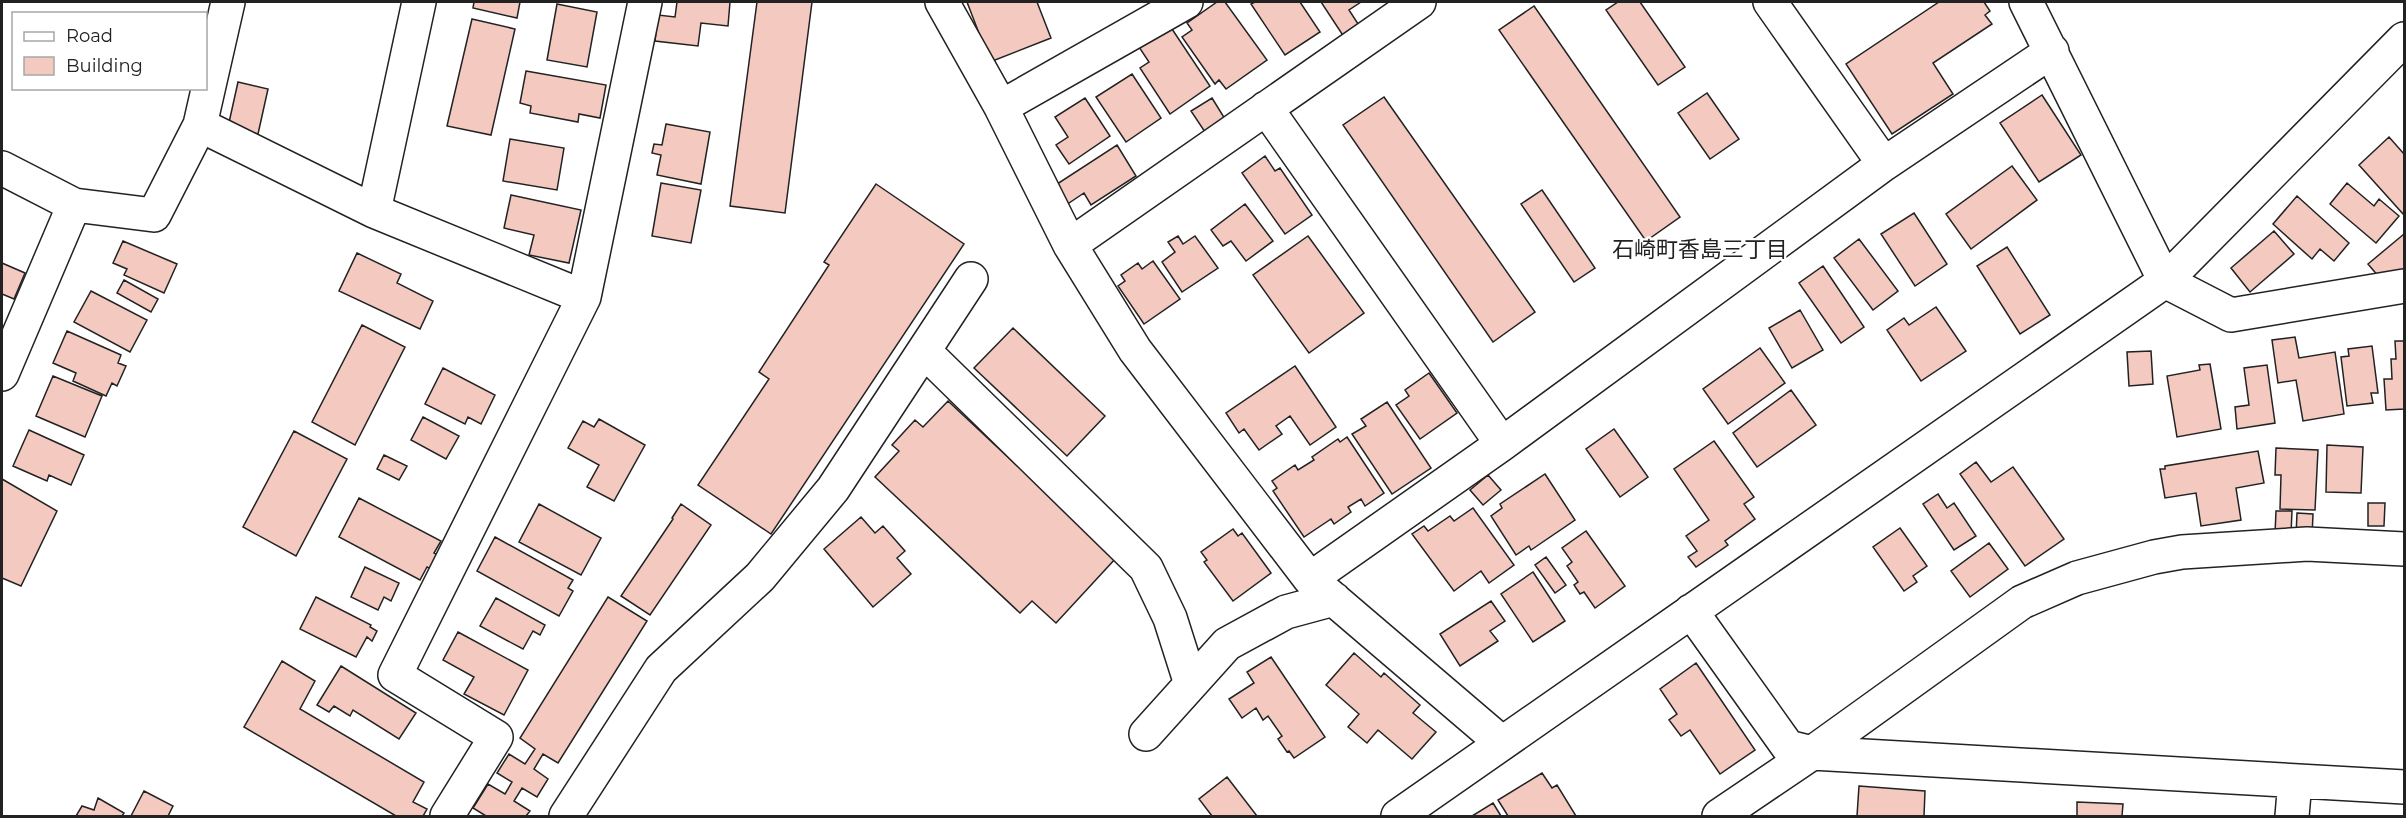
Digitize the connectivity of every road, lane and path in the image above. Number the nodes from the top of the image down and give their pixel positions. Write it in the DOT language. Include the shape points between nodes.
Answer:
graph roads {
  1 [pos="228,2"];
  2 [pos="419,2"];
  3 [pos="645,2"];
  4 [pos="942,2"];
  5 [pos="1186,2"];
  6 [pos="1419,2"];
  7 [pos="1770,2"];
  8 [pos="2026,2"];
  9 [pos="2404,39"];
  10 [pos="2052,51"];
  11 [pos="1001,107"];
  12 [pos="1266,108"];
  13 [pos="200,125"];
  14 [pos="1884,164"];
  15 [pos="2,168"];
  16 [pos="74,205"];
  17 [pos="374,211"];
  18 [pos="1070,245"];
  19 [pos="971,279"];
  20 [pos="2165,281"];
  21 [pos="2404,286"];
  22 [pos="584,297"];
  23 [pos="924,351"];
  24 [pos="2,374"];
  25 [pos="1502,444"];
  26 [pos="2404,549"];
  27 [pos="1322,589"];
  28 [pos="1691,611"];
  29 [pos="1191,684"];
  30 [pos="1146,734"];
  31 [pos="1502,743"];
  32 [pos="1812,753"];
  33 [pos="2295,782"];
  34 [pos="2404,787"];
  35 [pos="447,816"];
  36 [pos="566,816"];
  37 [pos="1398,816"];
  38 [pos="1719,816"];
  39 [pos="2292,816"];
  1 -- 13 [label="street"];
  2 -- 17 [label="street"];
  3 -- 22 [label="street"];
  4 -- 11 [label="street"];
  5 -- 11 [label="street"];
  6 -- 12 [label="street"];
  7 -- 14 [label="street"];
  8 -- 10 [label="street"];
  9 -- 20 [label="street"];
  10 -- 14 [label="street"];
  10 -- 20 [label="street"];
  11 -- 18 [label="street"];
  12 -- 18 [label="street"];
  12 -- 25 [label="street"];
  13 -- 16 [label="street" via="154,215"];
  13 -- 17 [label="street"];
  14 -- 25 [label="street"];
  15 -- 16 [label="street"];
  16 -- 24 [label="street"];
  17 -- 22 [label="street"];
  18 -- 27 [label="street" via="1135,350"];
  19 -- 23 [label="street"];
  20 -- 21 [label="street" via="2231,315"];
  20 -- 28 [label="street"];
  22 -- 35 [label="street" via="395,675 496,737"];
  23 -- 29 [label="street" via="1146,568 1170,618"];
  23 -- 36 [label="street" via="833,489 760,577 661,669"];
  25 -- 27 [label="street"];
  26 -- 32 [label="street" via="2307,544 2182,552 2077,578 2022,602"];
  27 -- 29 [label="street" via="1227,644"];
  27 -- 31 [label="street"];
  28 -- 31 [label="street"];
  28 -- 32 [label="street" via="1788,747"];
  29 -- 30 [label="street"];
  31 -- 37 [label="street"];
  32 -- 33 [label="street"];
  32 -- 38 [label="street"];
  33 -- 34 [label="street"];
  33 -- 39 [label="street"];
}
